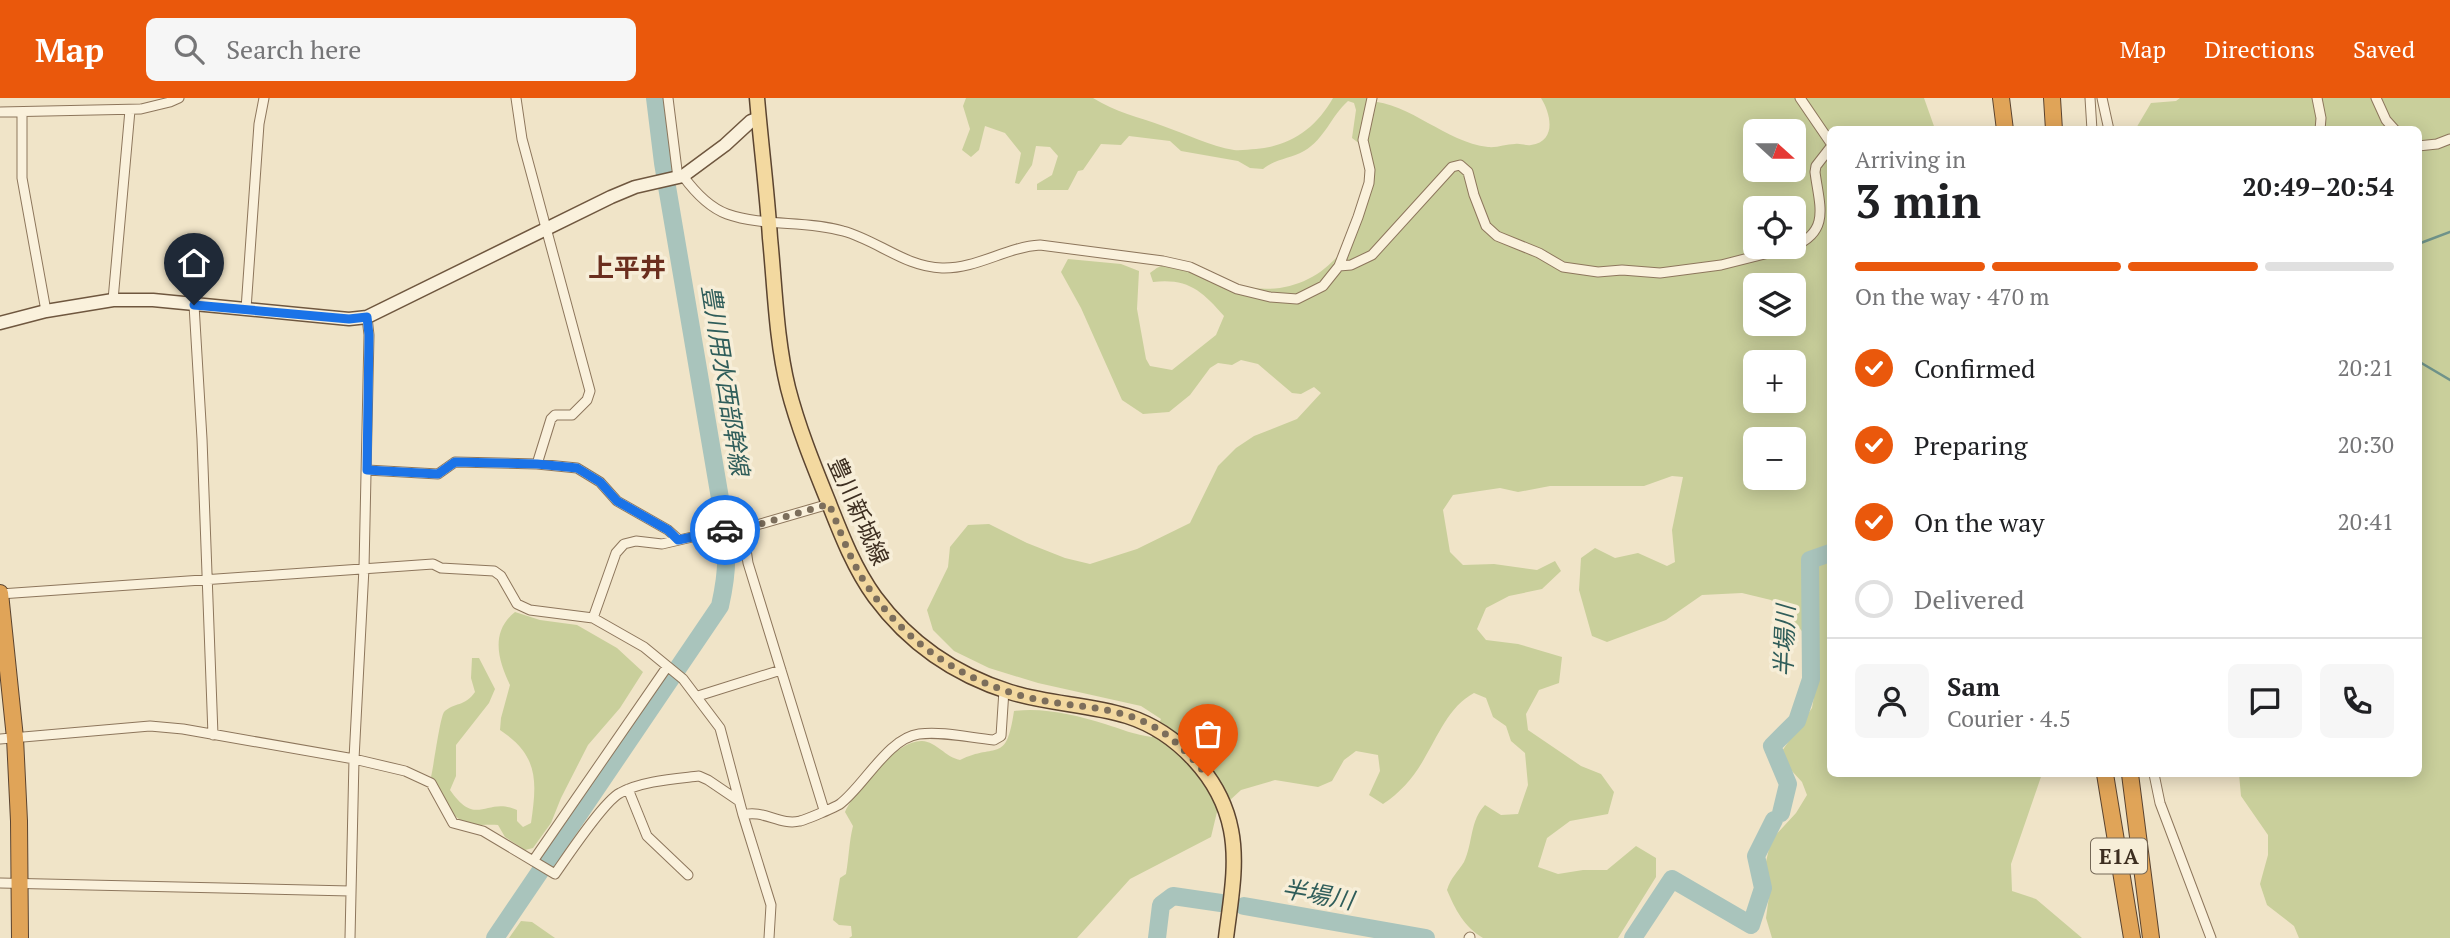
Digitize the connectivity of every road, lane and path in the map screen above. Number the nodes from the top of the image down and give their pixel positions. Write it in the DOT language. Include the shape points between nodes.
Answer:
graph roads {
  1 [pos="178,98"];
  2 [pos="264,98"];
  3 [pos="516,98"];
  4 [pos="667,98"];
  5 [pos="1372,98"];
  6 [pos="1800,98"];
  7 [pos="2001,98"];
  8 [pos="2052,98"];
  9 [pos="2090,98"];
  10 [pos="2102,98"];
  11 [pos="2317,98"];
  12 [pos="2376,98"];
  13 [pos="761,100"];
  14 [pos="130,110"];
  15 [pos="0,112"];
  16 [pos="22,112"];
  17 [pos="759,118"];
  18 [pos="2004,126"];
  19 [pos="2054,126"];
  20 [pos="2092,126"];
  21 [pos="2108,126"];
  22 [pos="2320,126"];
  23 [pos="2391,126"];
  24 [pos="1827,138"];
  25 [pos="2450,139"];
  26 [pos="2422,146"];
  27 [pos="1827,152"];
  28 [pos="678,178"];
  29 [pos="769,221"];
  30 [pos="546,229"];
  31 [pos="1806,240"];
  32 [pos="1744,259"];
  33 [pos="1339,266"];
  34 [pos="113,300"];
  35 [pos="194,305"];
  36 [pos="246,309"];
  37 [pos="46,311"];
  38 [pos="367,317"];
  39 [pos="0,323"];
  40 [pos="537,464"];
  41 [pos="367,470"];
  42 [pos="829,504"];
  43 [pos="739,529"];
  44 [pos="678,540"];
  45 [pos="364,568"];
  46 [pos="208,580"];
  47 [pos="0,594"];
  48 [pos="593,618"];
  49 [pos="669,668"];
  50 [pos="781,670"];
  51 [pos="1004,690"];
  52 [pos="698,696"];
  53 [pos="213,735"];
  54 [pos="8,739"];
  55 [pos="354,759"];
  56 [pos="2105,777"];
  57 [pos="2130,777"];
  58 [pos="2155,777"];
  59 [pos="628,789"];
  60 [pos="738,801"];
  61 [pos="824,810"];
  62 [pos="743,815"];
  63 [pos="534,862"];
  64 [pos="688,875"];
  65 [pos="0,883"];
  66 [pos="20,883"];
  67 [pos="350,891"];
  68 [pos="20,938"];
  69 [pos="349,938"];
  70 [pos="769,938"];
  71 [pos="1226,938"];
  72 [pos="2132,938"];
  73 [pos="2151,938"];
  74 [pos="2211,938"];
  1 -- 14 [label="street"];
  2 -- 36 [label="street"];
  3 -- 30 [label="street"];
  4 -- 28 [label="street"];
  5 -- 33 [label="street" via="1363,140 1369,183"];
  6 -- 24 [label="street"];
  7 -- 18 [label="highway"];
  8 -- 19 [label="highway"];
  9 -- 20 [label="street"];
  10 -- 21 [label="street"];
  11 -- 22 [label="street"];
  12 -- 23 [label="street"];
  13 -- 17 [label="main road, 豊川新城線"];
  14 -- 16 [label="street"];
  14 -- 34 [label="street"];
  15 -- 16 [label="street"];
  16 -- 37 [label="street" via="22,178"];
  17 -- 28 [label="street"];
  17 -- 29 [label="main road, 豊川新城線"];
  25 -- 26 [label="street"];
  27 -- 31 [label="street" via="1815,172 1821,217"];
  28 -- 29 [label="street" via="725,213"];
  28 -- 30 [label="street" via="635,187"];
  29 -- 33 [label="street" via="845,231 886,251 939,268 958,268 1040,245 1190,267 1237,289 1270,297 1297,299 1323,286"];
  29 -- 42 [label="main road, 豊川新城線" via="788,387"];
  30 -- 38 [label="street"];
  30 -- 40 [label="street" via="590,391 572,415 551,419"];
  32 -- 33 [label="street" via="1660,273 1563,267 1497,236 1486,226 1468,172 1460,165 1451,167 1372,256"];
  34 -- 35 [label="street"];
  34 -- 37 [label="street"];
  35 -- 36 [label="street"];
  35 -- 46 [label="street"];
  36 -- 38 [label="street"];
  37 -- 39 [label="street"];
  38 -- 41 [label="street"];
  40 -- 41 [label="street" via="455,462 438,474"];
  40 -- 44 [label="street" via="577,468 600,482 617,501"];
  41 -- 45 [label="street"];
  42 -- 43 [label="street"];
  42 -- 51 [label="main road, 豊川新城線" via="863,580 894,621 937,658"];
  43 -- 44 [label="street"];
  43 -- 50 [label="street"];
  44 -- 48 [label="street" via="624,544 616,553"];
  45 -- 46 [label="street"];
  45 -- 48 [label="street" via="433,564 494,572 517,604 530,610"];
  45 -- 55 [label="street"];
  46 -- 47 [label="street"];
  46 -- 53 [label="street"];
  47 -- 54 [label="highway"];
  48 -- 49 [label="street" via="644,647"];
  49 -- 52 [label="street"];
  49 -- 63 [label="street"];
  50 -- 52 [label="street"];
  50 -- 61 [label="street"];
  51 -- 61 [label="street" via="1001,736 995,740 918,734 906,738 839,805"];
  51 -- 71 [label="main road, 豊川新城線" via="1147,723 1184,749 1223,802 1231,831"];
  52 -- 60 [label="street" via="720,728"];
  53 -- 54 [label="street" via="150,726"];
  53 -- 55 [label="street"];
  54 -- 66 [label="highway"];
  55 -- 63 [label="street" via="422,776 438,793 453,823 483,831"];
  55 -- 67 [label="street"];
  56 -- 72 [label="highway, E1A"];
  57 -- 73 [label="highway, E1A"];
  58 -- 74 [label="street" via="2160,803"];
  59 -- 60 [label="street" via="699,776"];
  59 -- 63 [label="street" via="616,795 555,874"];
  59 -- 64 [label="street" via="646,836"];
  60 -- 62 [label="street"];
  61 -- 62 [label="street" via="801,821"];
  62 -- 70 [label="street" via="771,905"];
  65 -- 66 [label="street"];
  66 -- 67 [label="street"];
  66 -- 68 [label="highway"];
  67 -- 69 [label="street"];
}
